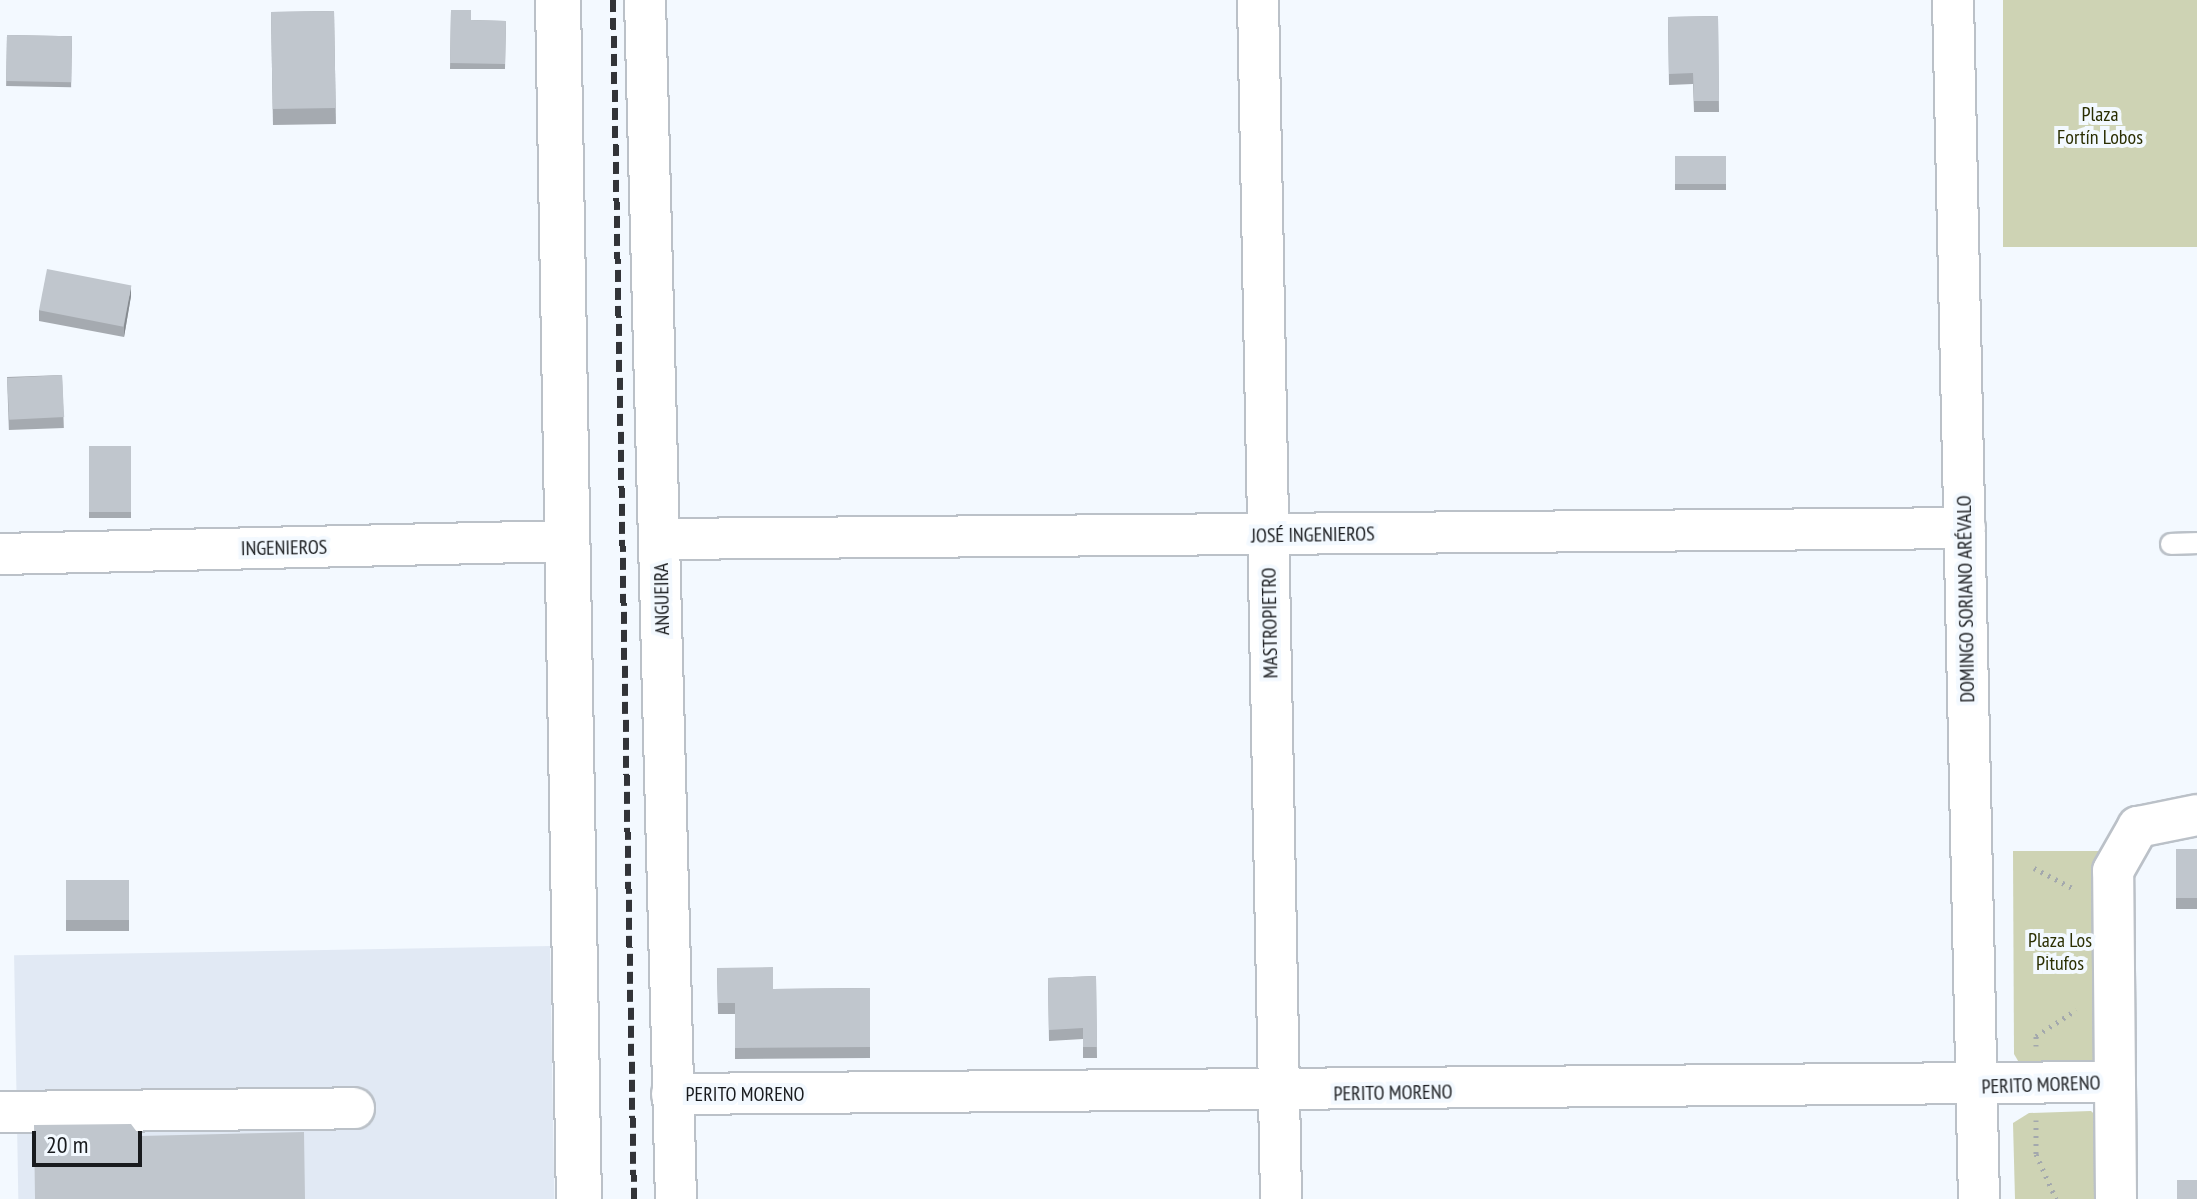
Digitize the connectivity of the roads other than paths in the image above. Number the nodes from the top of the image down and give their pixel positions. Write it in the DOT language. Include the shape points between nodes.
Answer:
graph roads {
  1 [pos="558,0"];
  2 [pos="645,0"];
  3 [pos="1258,0"];
  4 [pos="1953,0"];
  5 [pos="1965,528"];
  6 [pos="1269,535"];
  7 [pos="661,539"];
  8 [pos="569,541"];
  9 [pos="2197,543"];
  10 [pos="2171,544"];
  11 [pos="0,554"];
  12 [pos="2197,815"];
  13 [pos="2115,1082"];
  14 [pos="1977,1087"];
  15 [pos="672,1094"];
  16 [pos="1279,1094"];
  17 [pos="354,1108"];
  18 [pos="0,1112"];
  19 [pos="579,1199"];
  20 [pos="676,1199"];
  21 [pos="1281,1199"];
  22 [pos="1979,1199"];
  23 [pos="2116,1199"];
  1 -- 8 [label="street"];
  2 -- 7 [label="street, ANGUEIRA"];
  3 -- 6 [label="street, MASTROPIETRO"];
  4 -- 5 [label="street, DOMINGO SORIANO ARÉVALO"];
  5 -- 6 [label="street, JOSÉ INGENIEROS"];
  5 -- 14 [label="street, DOMINGO SORIANO ARÉVALO"];
  6 -- 7 [label="street, JOSÉ INGENIEROS"];
  6 -- 16 [label="street, MASTROPIETRO"];
  7 -- 15 [label="street, ANGUEIRA"];
  8 -- 11 [label="street, INGENIEROS"];
  8 -- 19 [label="street"];
  9 -- 10 [label="lane"];
  12 -- 13 [label="street" via="2138,827 2113,871"];
  13 -- 14 [label="street, PERITO MORENO"];
  13 -- 23 [label="street"];
  14 -- 16 [label="street, PERITO MORENO"];
  14 -- 22 [label="street, DOMINGO SORIANO ARÉVALO"];
  15 -- 16 [label="street, PERITO MORENO"];
  15 -- 20 [label="street, ANGUEIRA"];
  16 -- 21 [label="street, MASTROPIETRO"];
  17 -- 18 [label="street"];
}
